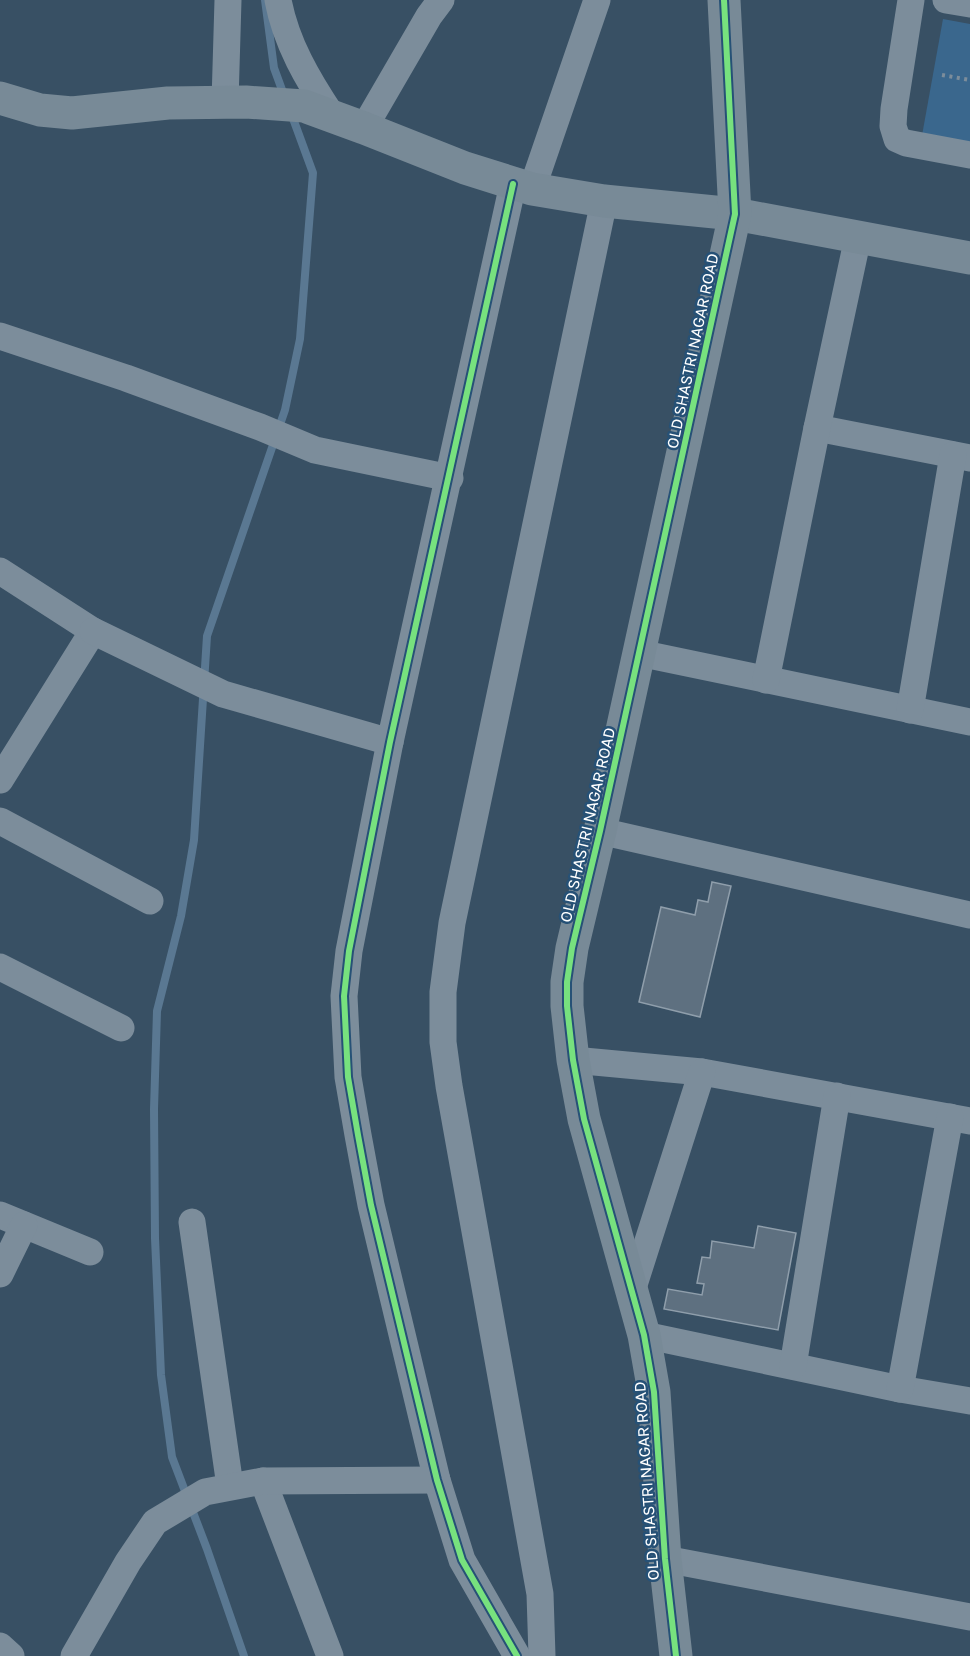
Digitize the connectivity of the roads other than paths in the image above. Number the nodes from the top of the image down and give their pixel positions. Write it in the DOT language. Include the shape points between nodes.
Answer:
graph roads {
  1 [pos="278,0"];
  2 [pos="441,0"];
  3 [pos="597,0"];
  4 [pos="724,0"];
  5 [pos="911,0"];
  6 [pos="946,0"];
  7 [pos="223,2"];
  8 [pos="970,4"];
  9 [pos="0,98"];
  10 [pos="236,102"];
  11 [pos="318,111"];
  12 [pos="364,128"];
  13 [pos="970,155"];
  14 [pos="523,186"];
  15 [pos="604,201"];
  16 [pos="735,214"];
  17 [pos="858,237"];
  18 [pos="970,258"];
  19 [pos="0,336"];
  20 [pos="817,428"];
  21 [pos="962,456"];
  22 [pos="450,478"];
  23 [pos="0,571"];
  24 [pos="93,630"];
  25 [pos="639,653"];
  26 [pos="766,680"];
  27 [pos="910,710"];
  28 [pos="970,722"];
  29 [pos="390,742"];
  30 [pos="0,780"];
  31 [pos="0,821"];
  32 [pos="600,831"];
  33 [pos="150,901"];
  34 [pos="970,915"];
  35 [pos="0,967"];
  36 [pos="121,1028"];
  37 [pos="573,1060"];
  38 [pos="702,1072"];
  39 [pos="837,1096"];
  40 [pos="960,1119"];
  41 [pos="12,1220"];
  42 [pos="192,1222"];
  43 [pos="90,1252"];
  44 [pos="0,1274"];
  45 [pos="632,1292"];
  46 [pos="644,1335"];
  47 [pos="793,1366"];
  48 [pos="900,1389"];
  49 [pos="970,1401"];
  50 [pos="437,1479"];
  51 [pos="263,1481"];
  52 [pos="218,1489"];
  53 [pos="665,1559"];
  54 [pos="970,1617"];
  55 [pos="0,1646"];
  56 [pos="11,1656"];
  57 [pos="74,1656"];
  58 [pos="330,1656"];
  59 [pos="517,1656"];
  60 [pos="542,1656"];
  61 [pos="676,1656"];
  1 -- 11 [label="street" via="283,24"];
  2 -- 12 [label="street"];
  3 -- 14 [label="street"];
  4 -- 16 [label="street, OLD SHASTRI NAGAR ROAD"];
  5 -- 13 [label="street" via="894,109 897,139"];
  6 -- 8 [label="street"];
  7 -- 10 [label="street"];
  9 -- 10 [label="street" via="40,110 72,113 168,103"];
  10 -- 11 [label="street"];
  11 -- 12 [label="street"];
  12 -- 14 [label="street"];
  14 -- 15 [label="street"];
  14 -- 22 [label="street"];
  15 -- 16 [label="street"];
  15 -- 60 [label="street" via="454,912 443,992 443,1042 449,1086 540,1594"];
  16 -- 17 [label="street"];
  16 -- 25 [label="street, OLD SHASTRI NAGAR ROAD"];
  17 -- 18 [label="street"];
  17 -- 20 [label="street"];
  19 -- 22 [label="street" via="126,378 315,450"];
  20 -- 21 [label="street"];
  20 -- 26 [label="street"];
  21 -- 27 [label="street"];
  22 -- 29 [label="street"];
  23 -- 24 [label="street"];
  24 -- 29 [label="street" via="223,694"];
  24 -- 30 [label="street"];
  25 -- 26 [label="street"];
  25 -- 32 [label="street, OLD SHASTRI NAGAR ROAD"];
  26 -- 27 [label="street"];
  27 -- 28 [label="street"];
  29 -- 50 [label="street" via="348,951 344,996 348,1077 371,1205"];
  31 -- 33 [label="street"];
  32 -- 34 [label="street"];
  32 -- 37 [label="street, OLD SHASTRI NAGAR ROAD" via="567,982"];
  35 -- 36 [label="street"];
  37 -- 38 [label="street"];
  37 -- 45 [label="street, OLD SHASTRI NAGAR ROAD" via="584,1119"];
  38 -- 39 [label="street"];
  38 -- 45 [label="street"];
  39 -- 40 [label="street"];
  39 -- 47 [label="street"];
  40 -- 48 [label="street"];
  41 -- 43 [label="street"];
  41 -- 44 [label="street"];
  42 -- 52 [label="street"];
  45 -- 46 [label="street, OLD SHASTRI NAGAR ROAD"];
  46 -- 47 [label="street"];
  46 -- 53 [label="street, OLD SHASTRI NAGAR ROAD" via="654,1392"];
  47 -- 48 [label="street"];
  48 -- 49 [label="street"];
  50 -- 51 [label="street"];
  50 -- 59 [label="street" via="462,1560"];
  51 -- 52 [label="street"];
  51 -- 58 [label="street"];
  52 -- 57 [label="street" via="155,1522"];
  53 -- 54 [label="street"];
  53 -- 61 [label="street, OLD SHASTRI NAGAR ROAD"];
  55 -- 56 [label="street"];
}
